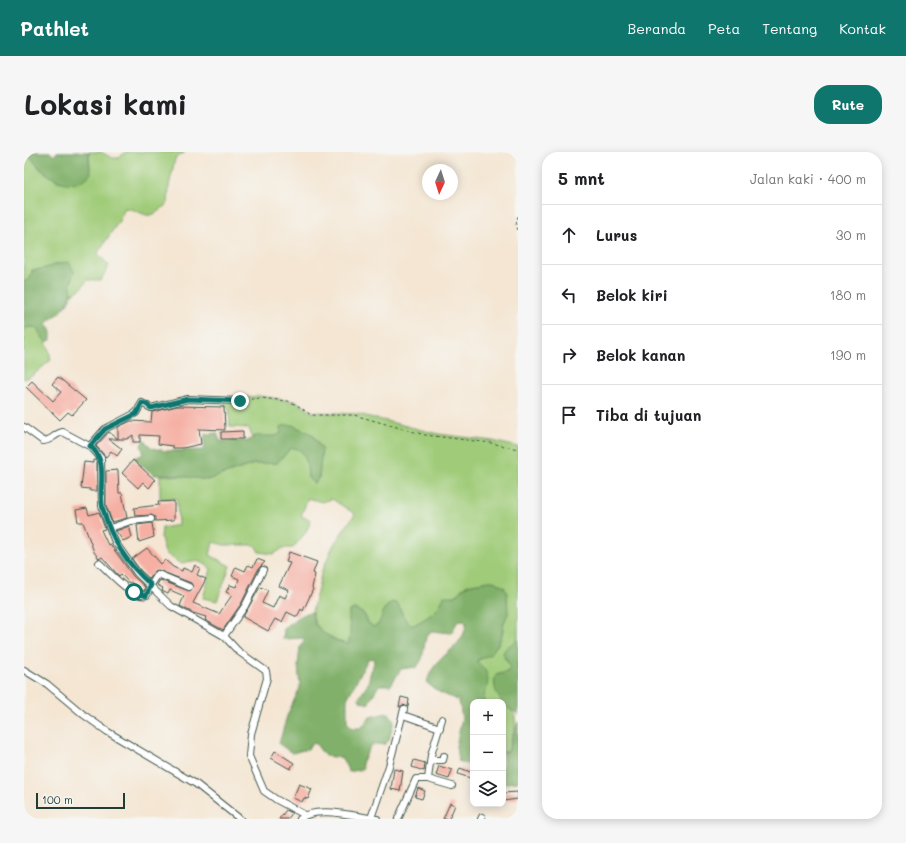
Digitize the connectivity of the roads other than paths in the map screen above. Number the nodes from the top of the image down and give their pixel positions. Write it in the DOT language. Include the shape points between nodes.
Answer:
graph roads {
  1 [pos="240,401"];
  2 [pos="24,427"];
  3 [pos="90,446"];
  4 [pos="151,519"];
  5 [pos="110,528"];
  6 [pos="99,563"];
  7 [pos="263,570"];
  8 [pos="151,585"];
  9 [pos="189,587"];
  10 [pos="224,636"];
  11 [pos="24,670"];
  12 [pos="442,719"];
  13 [pos="440,728"];
  14 [pos="444,756"];
  15 [pos="431,760"];
  16 [pos="428,779"];
  17 [pos="452,786"];
  18 [pos="302,817"];
  19 [pos="240,819"];
  20 [pos="374,819"];
  21 [pos="398,819"];
  1 -- 3 [label="street" via="188,399 151,408 142,403 136,414 105,429"];
  2 -- 3 [label="street" via="43,441 63,432"];
  3 -- 5 [label="street" via="101,458 102,506"];
  4 -- 5 [label="street" via="131,521"];
  5 -- 8 [label="street" via="125,558"];
  6 -- 8 [label="street" via="126,588 134,592 146,596"];
  7 -- 10 [label="street" via="245,606"];
  8 -- 9 [label="street" via="160,574"];
  8 -- 10 [label="street" via="171,606"];
  10 -- 18 [label="street" via="268,674 250,734 248,750 260,785 270,796"];
  11 -- 19 [label="street" via="47,684 108,732 196,784"];
  12 -- 13 [label="street"];
  13 -- 15 [label="street"];
  13 -- 20 [label="street" via="403,712"];
  14 -- 15 [label="street" via="444,760"];
  15 -- 16 [label="street"];
  16 -- 17 [label="street"];
  16 -- 21 [label="street" via="420,778 413,781"];
  18 -- 20 [label="street" via="318,813 338,813"];
}
